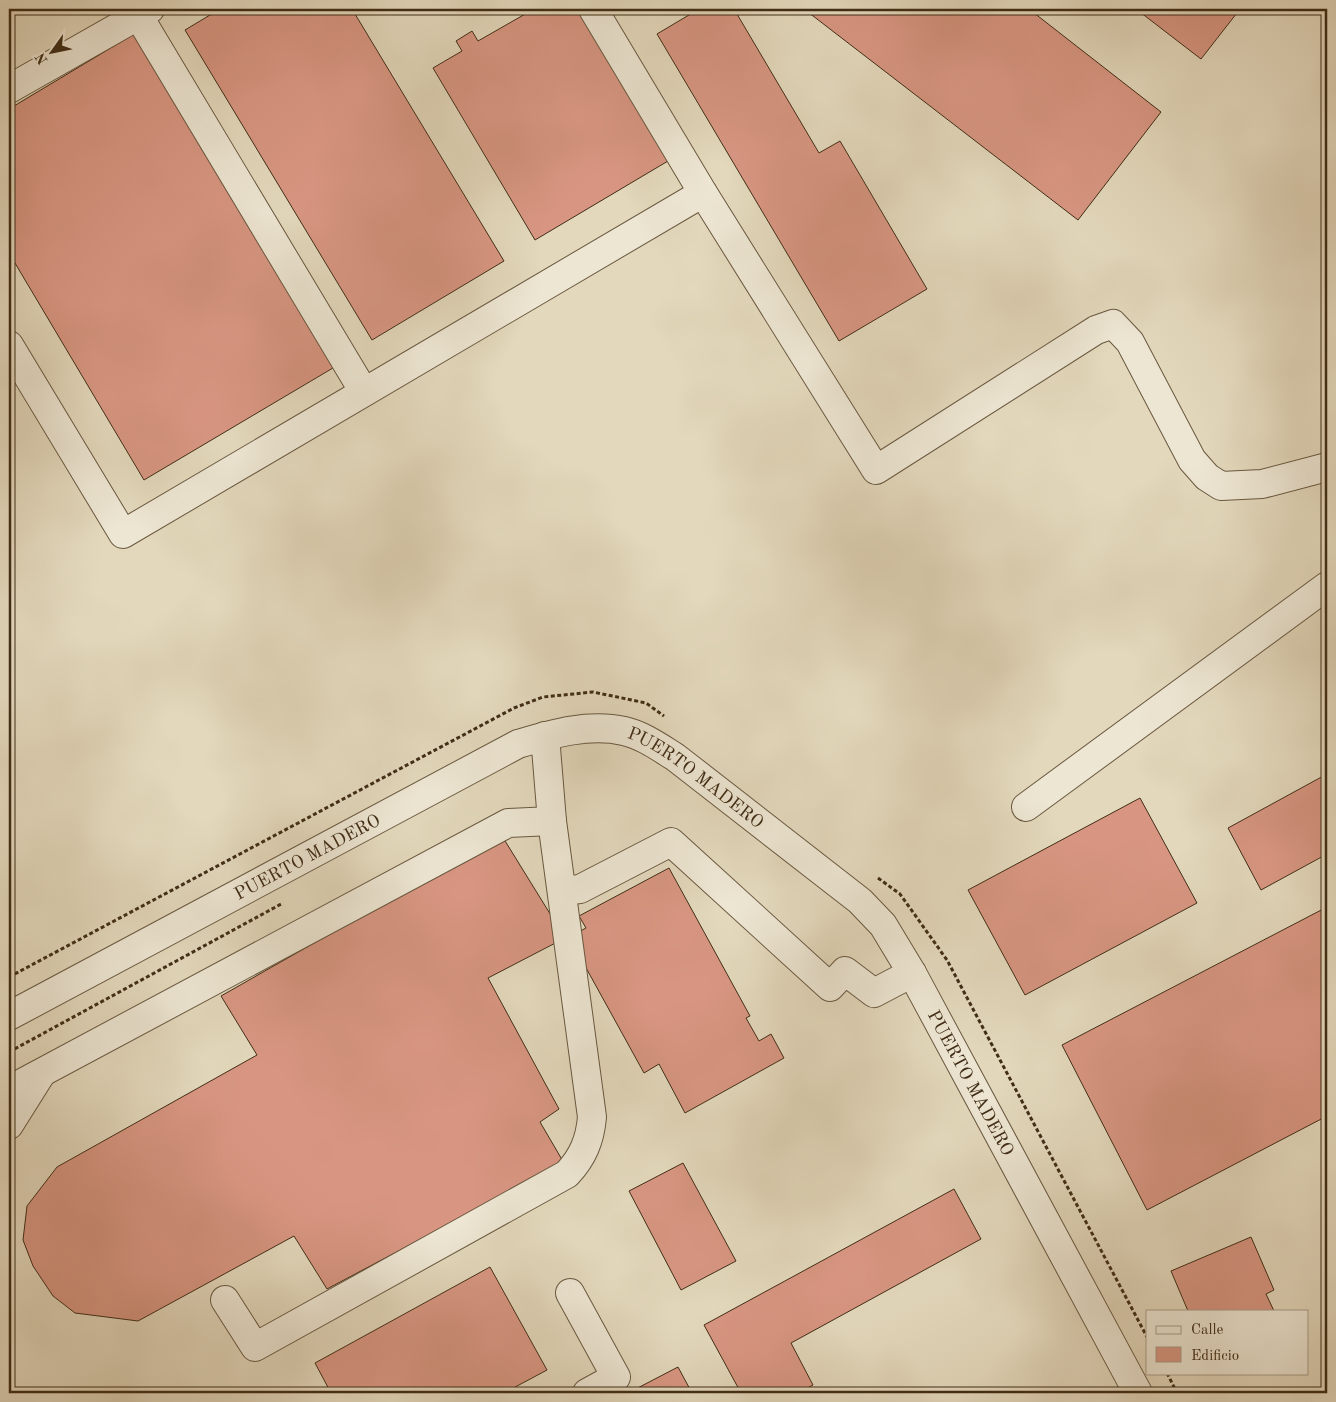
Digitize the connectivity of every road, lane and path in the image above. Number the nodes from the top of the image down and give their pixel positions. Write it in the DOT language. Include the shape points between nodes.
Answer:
graph roads {
  1 [pos="592,9"];
  2 [pos="144,12"];
  3 [pos="9,89"];
  4 [pos="703,193"];
  5 [pos="9,345"];
  6 [pos="364,392"];
  7 [pos="1327,467"];
  8 [pos="1327,586"];
  9 [pos="670,721"];
  10 [pos="545,736"];
  11 [pos="1026,808"];
  12 [pos="552,821"];
  13 [pos="876,876"];
  14 [pos="562,891"];
  15 [pos="285,902"];
  16 [pos="912,973"];
  17 [pos="9,977"];
  18 [pos="9,1016"];
  19 [pos="9,1052"];
  20 [pos="41,1074"];
  21 [pos="9,1090"];
  22 [pos="9,1125"];
  23 [pos="570,1292"];
  24 [pos="225,1300"];
  25 [pos="1146,1335"];
  26 [pos="1168,1374"];
  27 [pos="587,1393"];
  28 [pos="1138,1393"];
  29 [pos="1177,1393"];
  1 -- 4 [label="street"];
  2 -- 3 [label="street"];
  2 -- 6 [label="street"];
  4 -- 6 [label="street"];
  4 -- 7 [label="street" via="876,470 1096,330 1113,324 1130,342 1192,460 1207,478 1221,486 1262,484"];
  5 -- 6 [label="street" via="123,534"];
  8 -- 11 [label="street"];
  9 -- 17 [label="path" via="646,703 593,692 543,697 514,708"];
  10 -- 12 [label="street"];
  10 -- 16 [label="street, PUERTO MADERO" via="600,728 625,731 676,757 860,901 882,925"];
  10 -- 18 [label="street, PUERTO MADERO" via="493,756"];
  12 -- 14 [label="street"];
  12 -- 20 [label="street" via="508,823"];
  13 -- 25 [label="path" via="900,894 947,960"];
  14 -- 16 [label="street" via="580,889 671,842 830,987 845,972 874,993"];
  14 -- 24 [label="street" via="592,1117 586,1148 578,1163 567,1174 255,1347"];
  15 -- 19 [label="path"];
  16 -- 28 [label="street, PUERTO MADERO"];
  20 -- 21 [label="street"];
  20 -- 22 [label="street"];
  23 -- 27 [label="street" via="616,1376"];
  26 -- 29 [label="path"];
}
